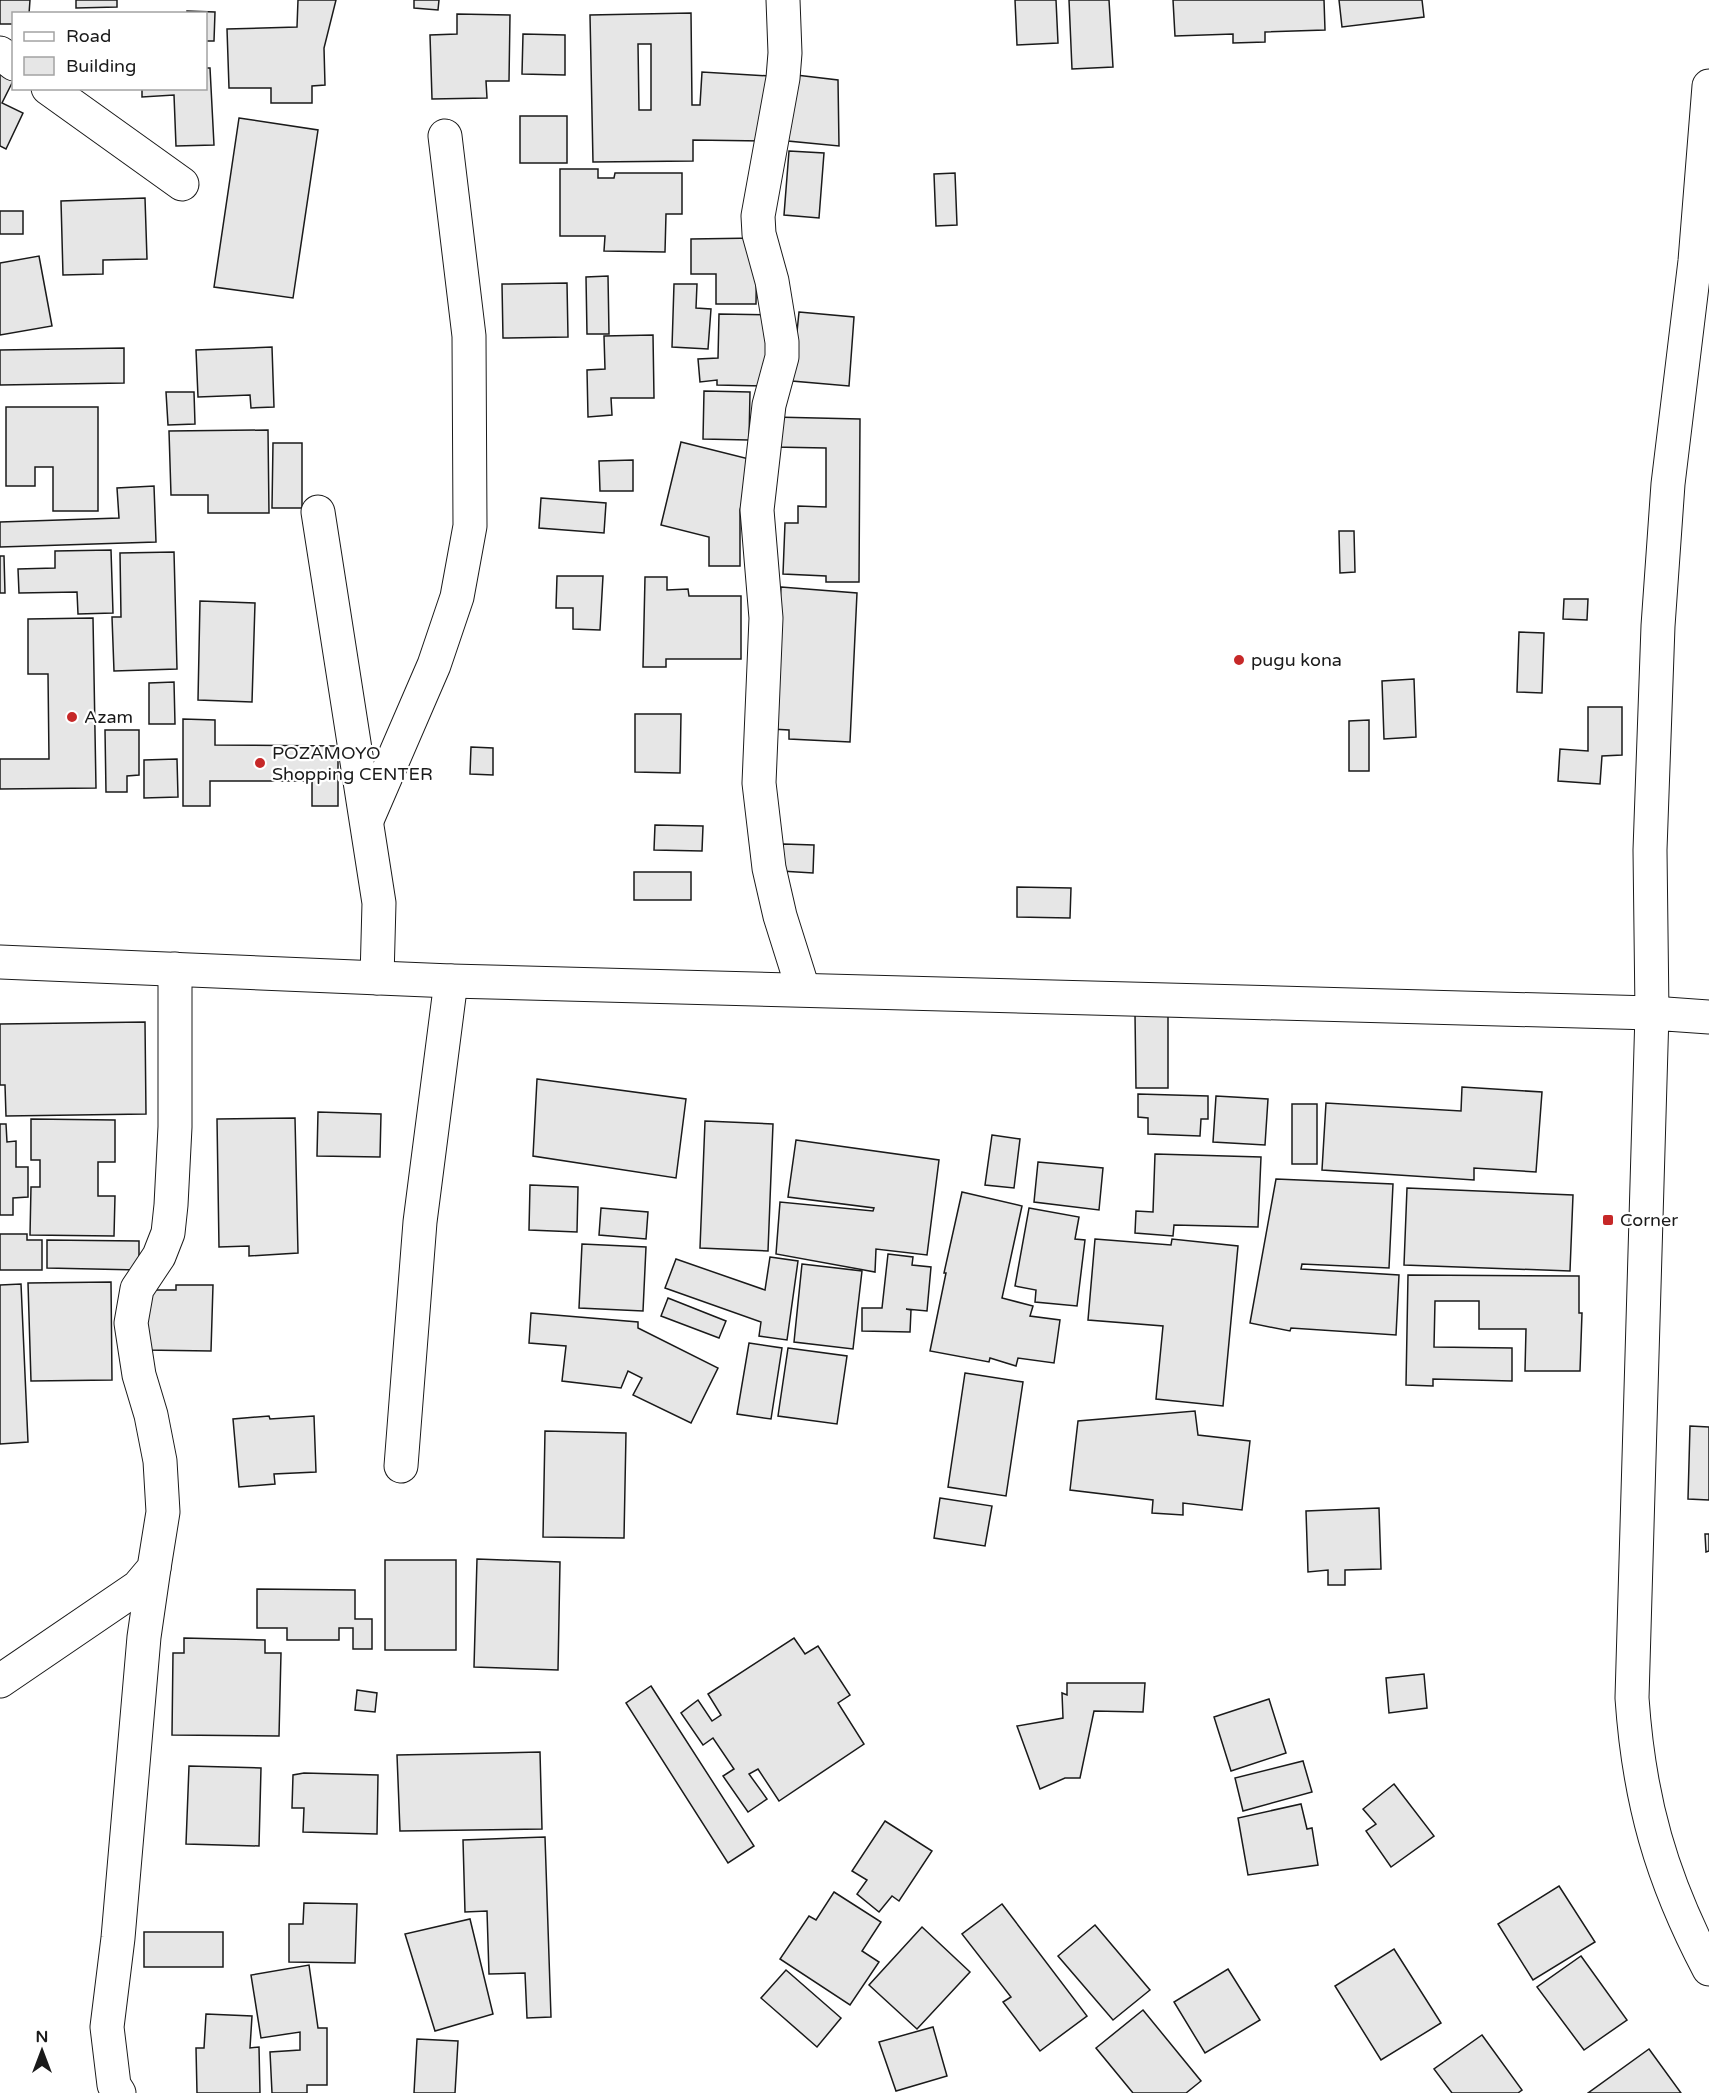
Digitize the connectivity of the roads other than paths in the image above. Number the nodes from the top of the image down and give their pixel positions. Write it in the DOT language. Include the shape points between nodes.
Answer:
graph roads {
  1 [pos="783,0"];
  2 [pos="0,53"];
  3 [pos="12,62"];
  4 [pos="1709,86"];
  5 [pos="51,90"];
  6 [pos="445,136"];
  7 [pos="182,184"];
  8 [pos="1702,269"];
  9 [pos="318,512"];
  10 [pos="367,820"];
  11 [pos="0,962"];
  12 [pos="175,969"];
  13 [pos="377,978"];
  14 [pos="451,981"];
  15 [pos="803,989"];
  16 [pos="1652,1013"];
  17 [pos="1709,1017"];
  18 [pos="401,1466"];
  19 [pos="154,1568"];
  20 [pos="0,1681"];
  21 [pos="1709,1969"];
  22 [pos="119,2093"];
  1 -- 15 [label="street" via="783,78 758,216 782,342 782,357 769,405 757,510 766,618 759,783 769,868"];
  2 -- 3 [label="street"];
  4 -- 8 [label="street"];
  5 -- 7 [label="street"];
  6 -- 10 [label="street" via="469,336 470,526 457,597 434,665"];
  8 -- 16 [label="street" via="1668,484 1658,626 1650,850"];
  9 -- 10 [label="street"];
  10 -- 13 [label="street" via="379,903"];
  11 -- 12 [label="street"];
  12 -- 13 [label="street"];
  12 -- 19 [label="street" via="175,1127 168,1233 159,1256 137,1289 131,1323 160,1461 163,1512"];
  13 -- 14 [label="street"];
  14 -- 15 [label="street"];
  14 -- 18 [label="street" via="420,1222"];
  15 -- 16 [label="street"];
  16 -- 17 [label="street"];
  16 -- 21 [label="street" via="1632,1698 1635,1749 1647,1814 1665,1872"];
  19 -- 20 [label="street" via="138,1587"];
  19 -- 22 [label="street" via="107,2027 114,2085"];
}
